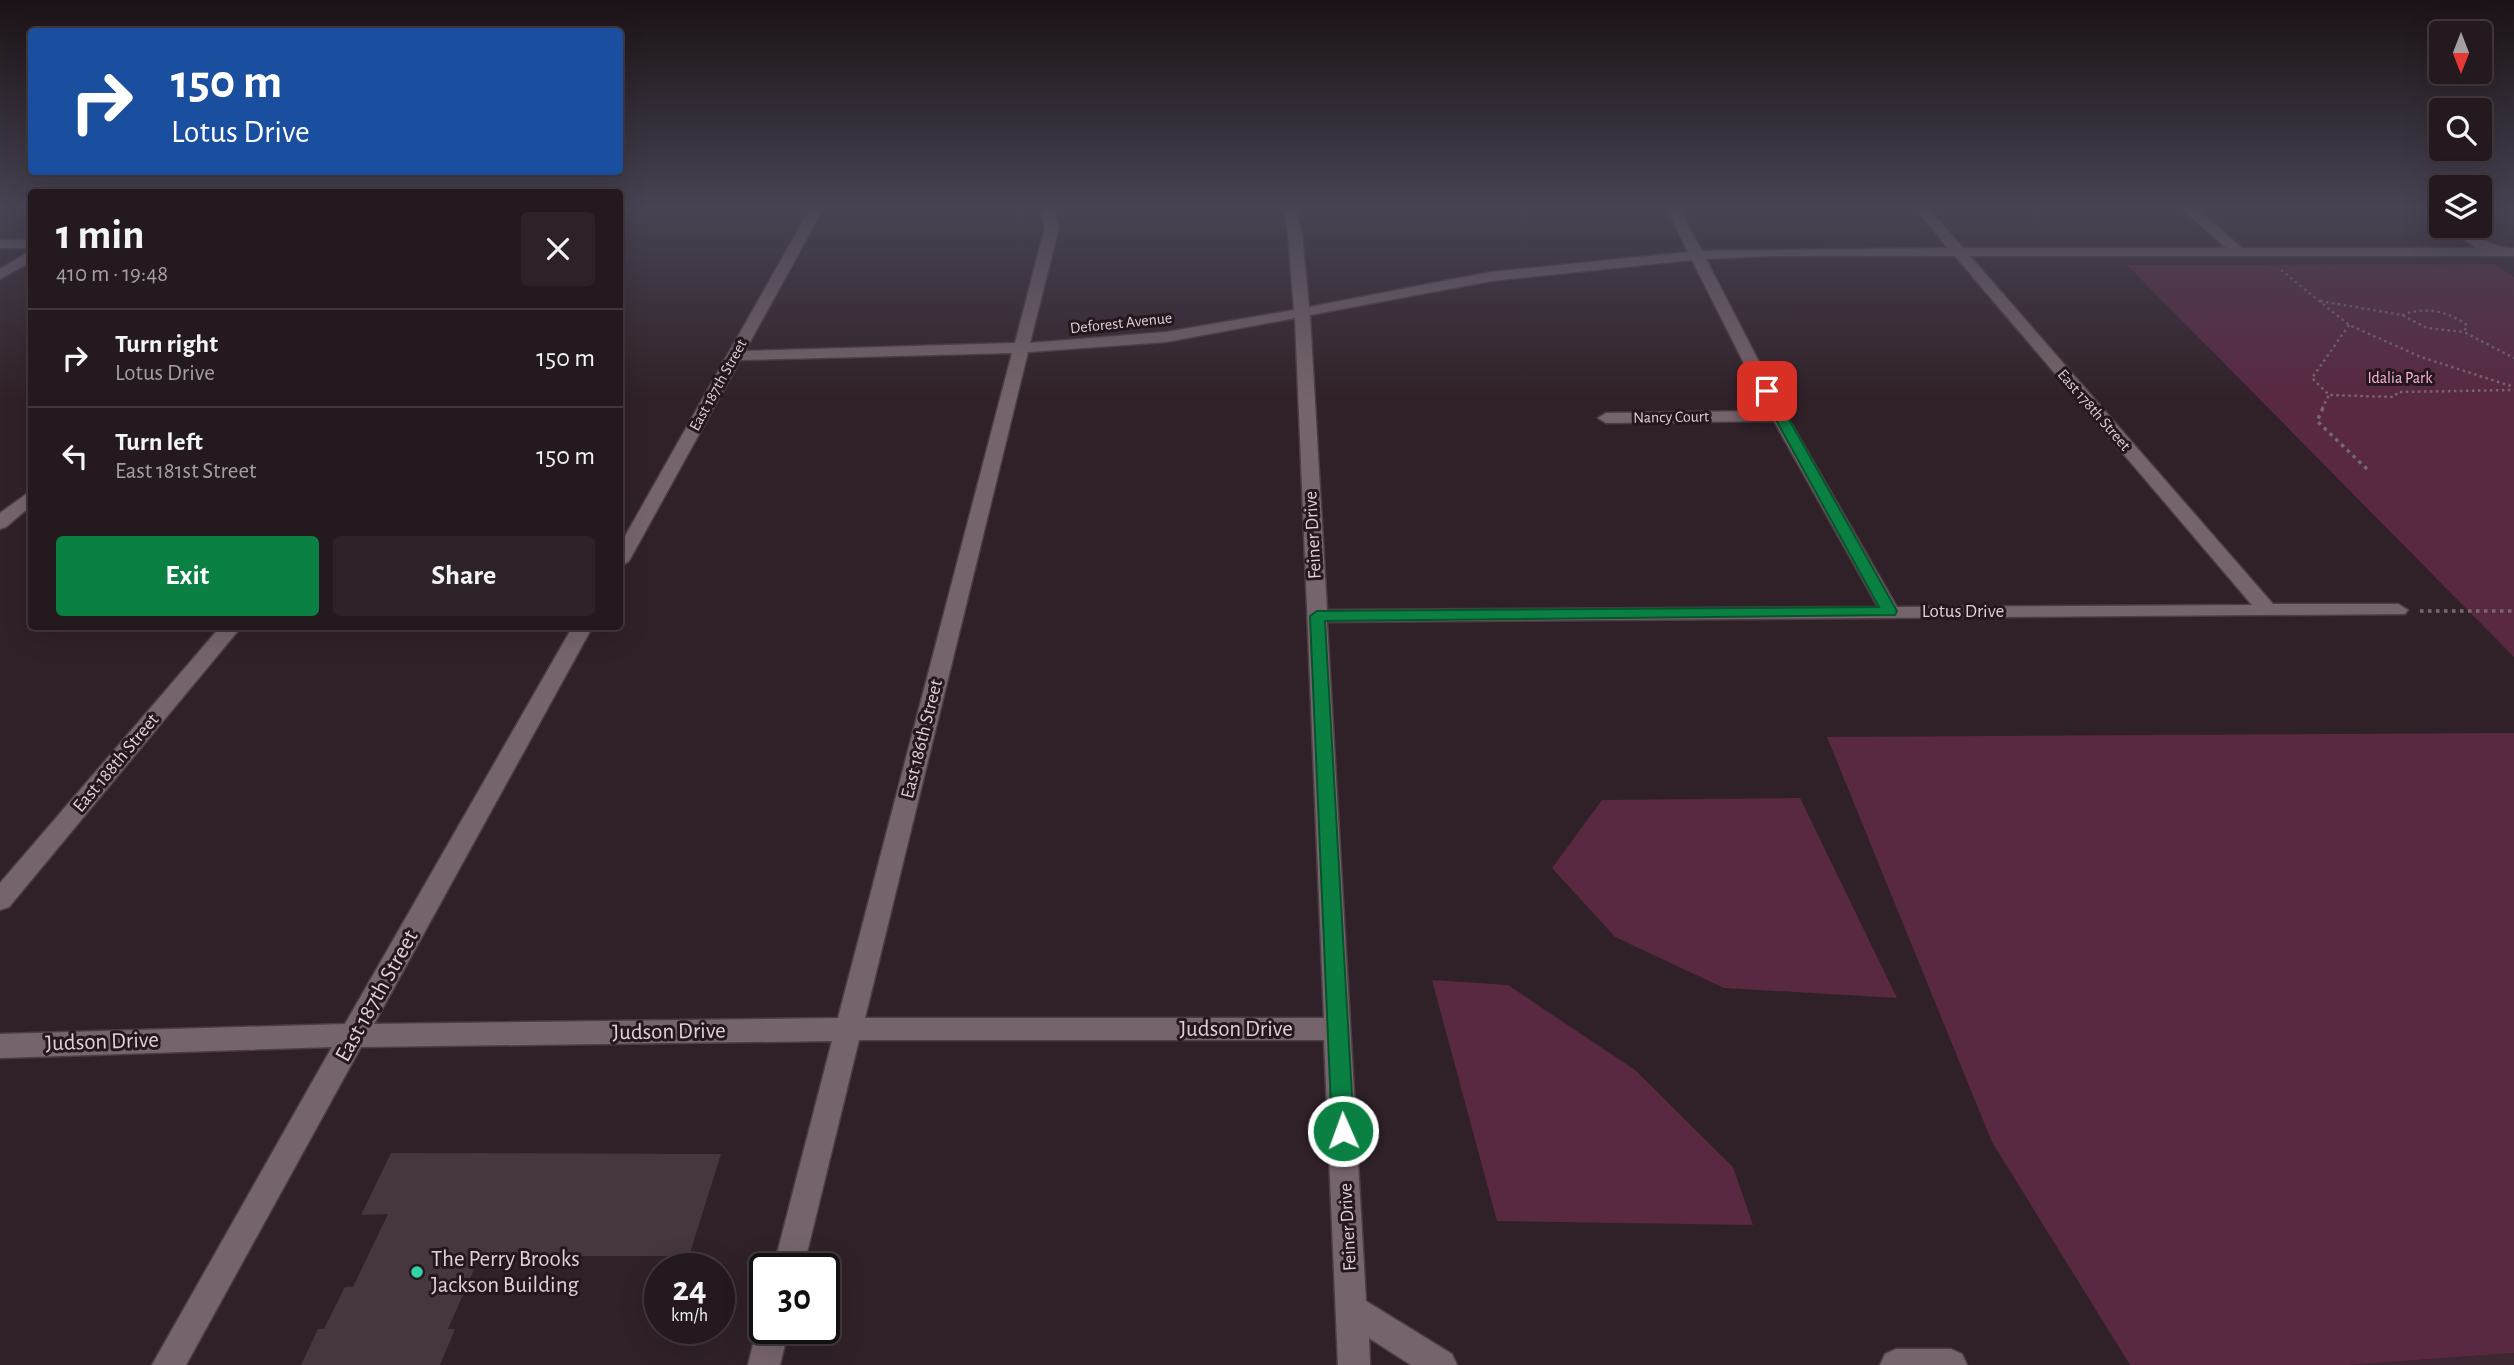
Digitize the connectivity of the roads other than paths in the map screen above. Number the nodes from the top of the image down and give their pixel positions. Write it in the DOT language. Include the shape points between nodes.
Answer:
graph roads {
  1 [pos="780,273"];
  2 [pos="1040,273"];
  3 [pos="1298,273"];
  4 [pos="1511,273"];
  5 [pos="1706,273"];
  6 [pos="1976,273"];
  7 [pos="1302,314"];
  8 [pos="1021,350"];
  9 [pos="734,356"];
  10 [pos="1779,416"];
  11 [pos="1606,418"];
  12 [pos="28,498"];
  13 [pos="0,523"];
  14 [pos="623,556"];
  15 [pos="2267,610"];
  16 [pos="2398,610"];
  17 [pos="1889,611"];
  18 [pos="1317,616"];
  19 [pos="229,630"];
  20 [pos="581,630"];
  21 [pos="0,900"];
  22 [pos="849,1029"];
  23 [pos="1338,1029"];
  24 [pos="354,1038"];
  25 [pos="0,1046"];
  26 [pos="792,1253"];
  27 [pos="1351,1309"];
  28 [pos="769,1344"];
  29 [pos="168,1365"];
  30 [pos="764,1365"];
  31 [pos="1354,1365"];
  32 [pos="1441,1365"];
  33 [pos="1896,1365"];
  34 [pos="1951,1365"];
  1 -- 9 [label="street, East 187th Street"];
  2 -- 8 [label="street, East 186th Street"];
  3 -- 7 [label="street, Feiner Drive"];
  4 -- 7 [label="street, Deforest Avenue"];
  5 -- 10 [label="street"];
  6 -- 15 [label="street, East 178th Street"];
  7 -- 8 [label="street, Deforest Avenue" via="1167,337"];
  7 -- 18 [label="street, Feiner Drive"];
  8 -- 9 [label="street, Deforest Avenue"];
  8 -- 22 [label="street, East 186th Street"];
  9 -- 14 [label="street, East 187th Street"];
  10 -- 11 [label="street, Nancy Court"];
  10 -- 17 [label="street"];
  12 -- 13 [label="street"];
  15 -- 16 [label="street, Lotus Drive"];
  15 -- 17 [label="street, Lotus Drive"];
  17 -- 18 [label="street, Lotus Drive"];
  18 -- 23 [label="street, Feiner Drive"];
  19 -- 21 [label="street, East 188th Street"];
  20 -- 24 [label="street, East 187th Street"];
  22 -- 23 [label="street, Judson Drive"];
  22 -- 24 [label="street, Judson Drive"];
  22 -- 26 [label="street, East 186th Street"];
  23 -- 27 [label="street, Feiner Drive"];
  24 -- 25 [label="street, Judson Drive"];
  24 -- 29 [label="street, East 187th Street"];
  27 -- 31 [label="street, Feiner Drive"];
  27 -- 32 [label="street"];
  28 -- 30 [label="street"];
  33 -- 34 [label="street"];
}
